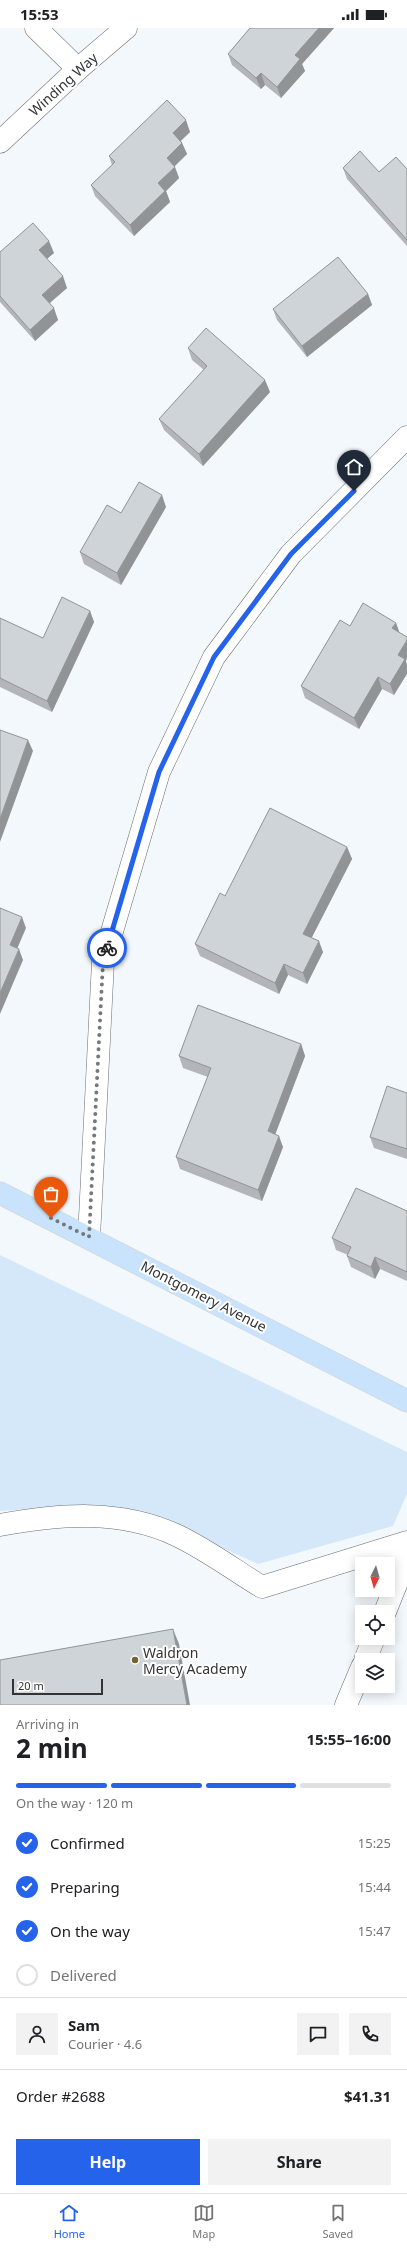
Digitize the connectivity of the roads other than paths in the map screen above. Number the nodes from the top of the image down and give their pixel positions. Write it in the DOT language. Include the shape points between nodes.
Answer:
graph roads {
  1 [pos="36,28"];
  2 [pos="126,28"];
  3 [pos="78,69"];
  4 [pos="0,142"];
  5 [pos="407,437"];
  6 [pos="0,1193"];
  7 [pos="89,1237"];
  8 [pos="407,1401"];
  9 [pos="0,1525"];
  10 [pos="407,1542"];
  11 [pos="407,1557"];
  12 [pos="387,1605"];
  13 [pos="355,1684"];
  14 [pos="346,1705"];
  1 -- 3 [label="street"];
  2 -- 3 [label="street, Winding Way"];
  3 -- 4 [label="street, Winding Way"];
  5 -- 7 [label="street" via="291,554 214,657 159,772 103,962"];
  6 -- 7 [label="main road, Montgomery Avenue"];
  7 -- 8 [label="main road, Montgomery Avenue"];
  9 -- 10 [label="street" via="26,1520 89,1515 126,1519 178,1536 262,1587"];
  11 -- 12 [label="street"];
  13 -- 14 [label="street"];
}
